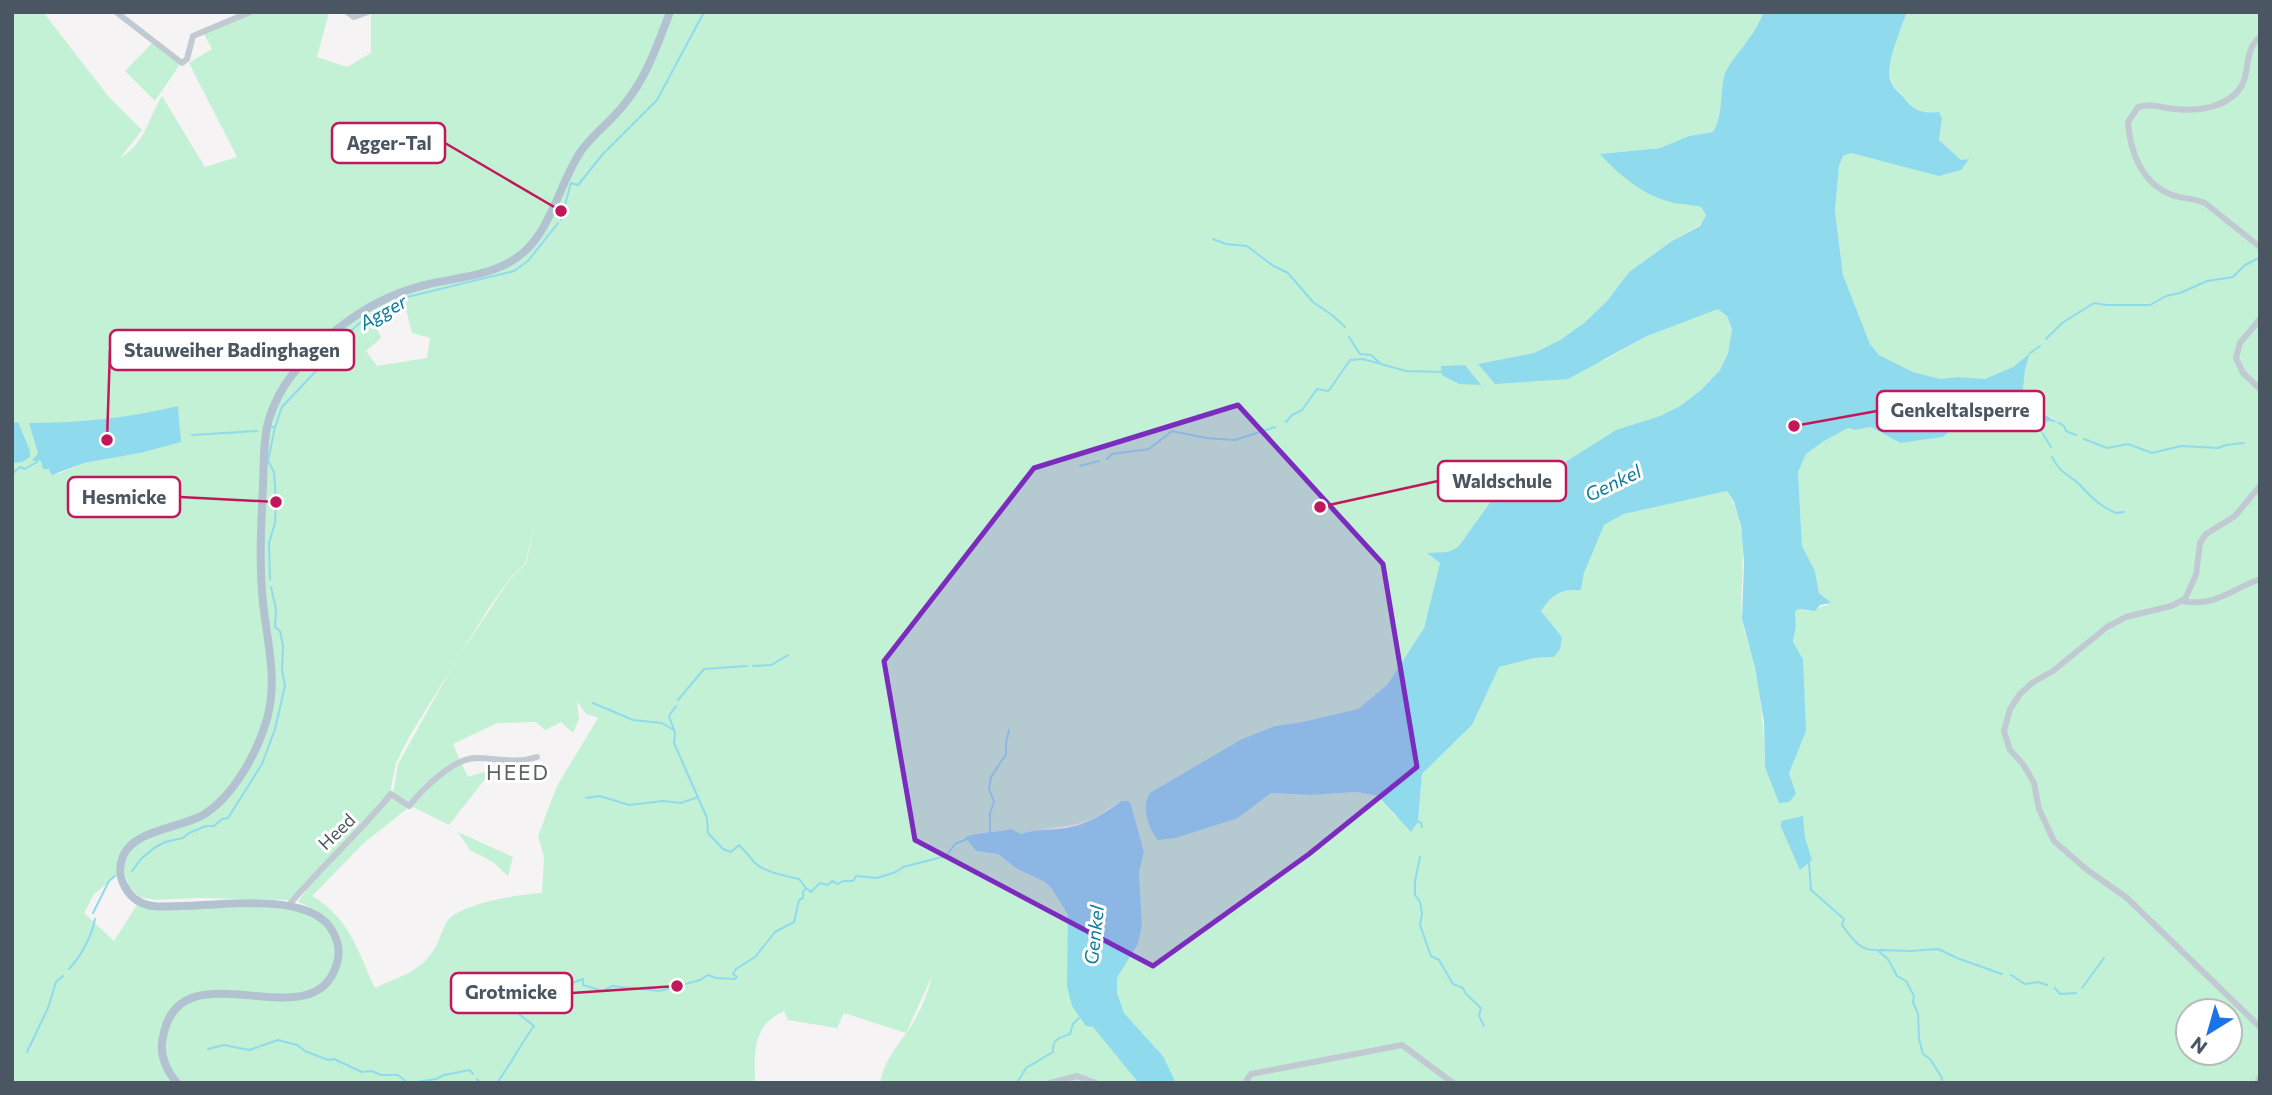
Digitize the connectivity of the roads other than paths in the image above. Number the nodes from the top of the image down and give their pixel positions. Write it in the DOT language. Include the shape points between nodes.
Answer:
graph roads {
  1 [pos="116,12"];
  2 [pos="250,12"];
  3 [pos="347,12"];
  4 [pos="368,12"];
  5 [pos="670,12"];
  6 [pos="2260,37"];
  7 [pos="2260,247"];
  8 [pos="2260,319"];
  9 [pos="2260,389"];
  10 [pos="2260,486"];
  11 [pos="2260,579"];
  12 [pos="2180,602"];
  13 [pos="537,757"];
  14 [pos="288,906"];
  15 [pos="2260,1027"];
  16 [pos="2260,1077"];
  17 [pos="177,1083"];
  18 [pos="1051,1083"];
  19 [pos="1096,1083"];
  20 [pos="1245,1083"];
  21 [pos="1453,1083"];
  22 [pos="2257,1083"];
  1 -- 2 [label="street" via="182,63 194,36"];
  3 -- 4 [label="street" via="354,17"];
  5 -- 14 [label="main road" via="636,89 580,153 529,247 501,267 410,289 360,313 301,364 273,407 265,440 261,541 272,673 267,719 246,766 225,795 199,817 133,843 123,856 120,871 129,893 150,905"];
  6 -- 7 [label="street" via="2248,53 2243,83 2233,97 2192,110 2148,104 2138,107 2129,121 2134,157 2152,182 2174,196 2205,203"];
  8 -- 9 [label="street" via="2240,343 2236,358"];
  10 -- 12 [label="street" via="2235,516 2206,534 2190,591"];
  11 -- 12 [label="street" via="2216,601"];
  12 -- 15 [label="street" via="2107,627 2032,683 2010,709 2006,742 2034,783 2054,841 2127,898"];
  13 -- 14 [label="street, Heed" via="461,761 426,785 410,806 391,794"];
  14 -- 17 [label="main road" via="314,912 330,926 338,953 333,974 319,990 299,998 208,994 183,1004 169,1019 162,1039 163,1059"];
  16 -- 22 [label="street"];
  18 -- 19 [label="street" via="1077,1076"];
  20 -- 21 [label="street" via="1251,1073 1402,1045"];
}
